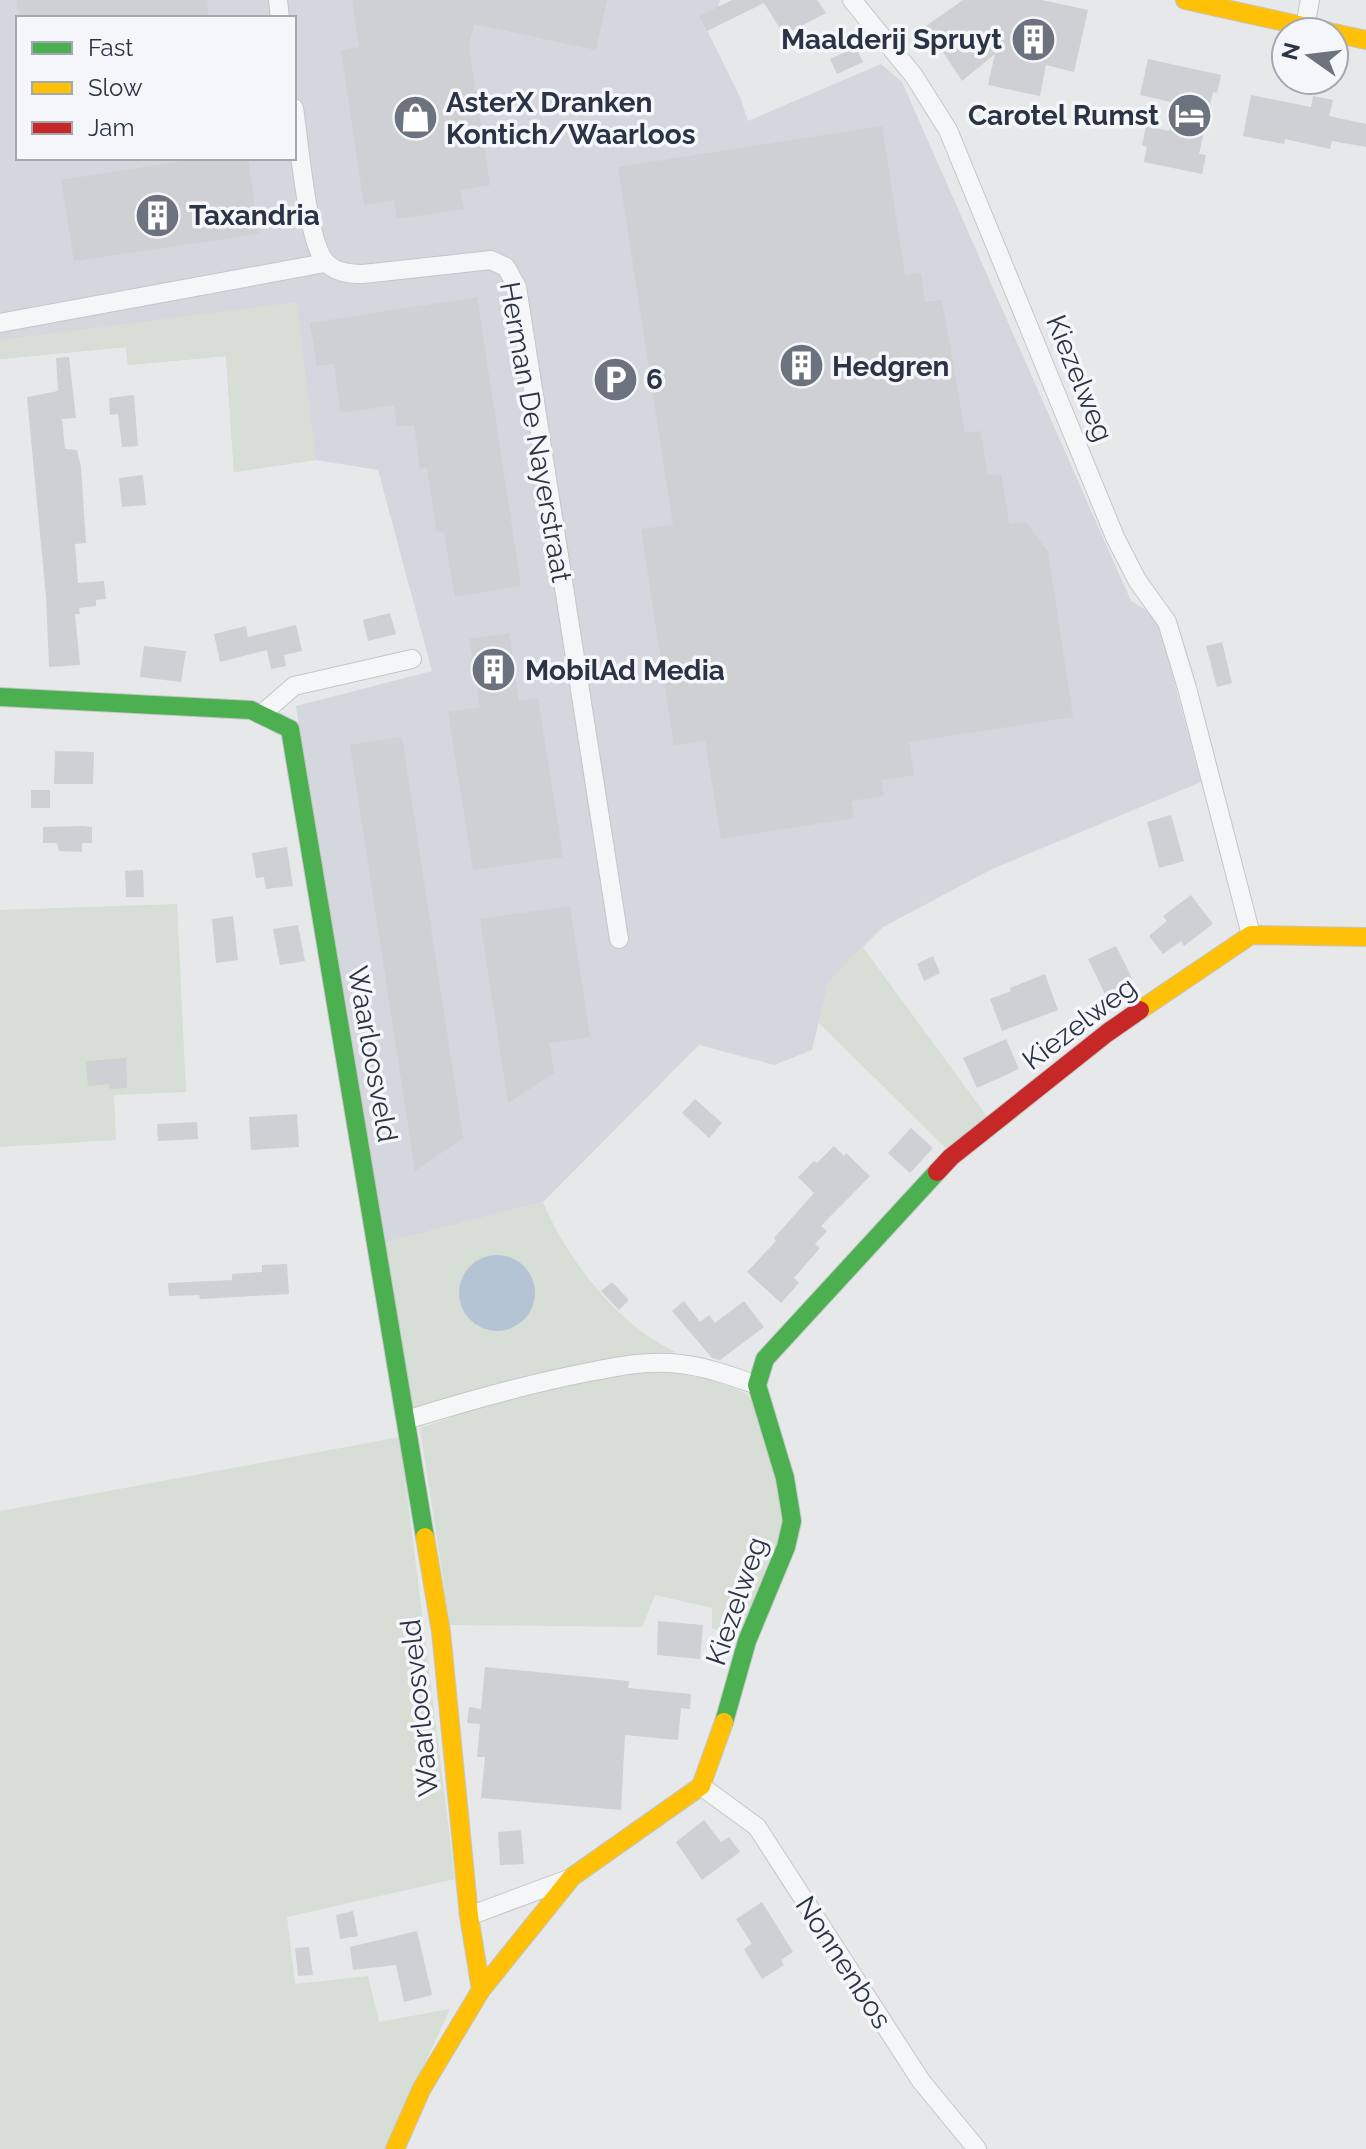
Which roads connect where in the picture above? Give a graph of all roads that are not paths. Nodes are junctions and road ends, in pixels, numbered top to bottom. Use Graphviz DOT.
graph roads {
  1 [pos="852,0"];
  2 [pos="1185,0"];
  3 [pos="1270,18"];
  4 [pos="296,121"];
  5 [pos="325,263"];
  6 [pos="0,323"];
  7 [pos="412,659"];
  8 [pos="0,697"];
  9 [pos="263,713"];
  10 [pos="1251,935"];
  11 [pos="1366,937"];
  12 [pos="619,939"];
  13 [pos="757,1385"];
  14 [pos="406,1420"];
  15 [pos="701,1786"];
  16 [pos="572,1877"];
  17 [pos="469,1916"];
  18 [pos="481,1990"];
  19 [pos="395,2149"];
  20 [pos="977,2149"];
  1 -- 10 [label="street, Kiezelweg"];
  2 -- 3 [label="street"];
  4 -- 5 [label="street"];
  5 -- 6 [label="street"];
  5 -- 12 [label="street, Herman De Nayerstraat"];
  7 -- 9 [label="street"];
  8 -- 9 [label="street"];
  9 -- 14 [label="street, Waarloosveld"];
  10 -- 11 [label="street"];
  10 -- 13 [label="street, Kiezelweg"];
  13 -- 14 [label="street"];
  13 -- 15 [label="street, Kiezelweg"];
  14 -- 17 [label="street, Waarloosveld"];
  15 -- 16 [label="street"];
  15 -- 20 [label="street, Nonnenbos"];
  16 -- 17 [label="street"];
  16 -- 18 [label="street"];
  17 -- 18 [label="street, Waarloosveld"];
  18 -- 19 [label="street"];
}
